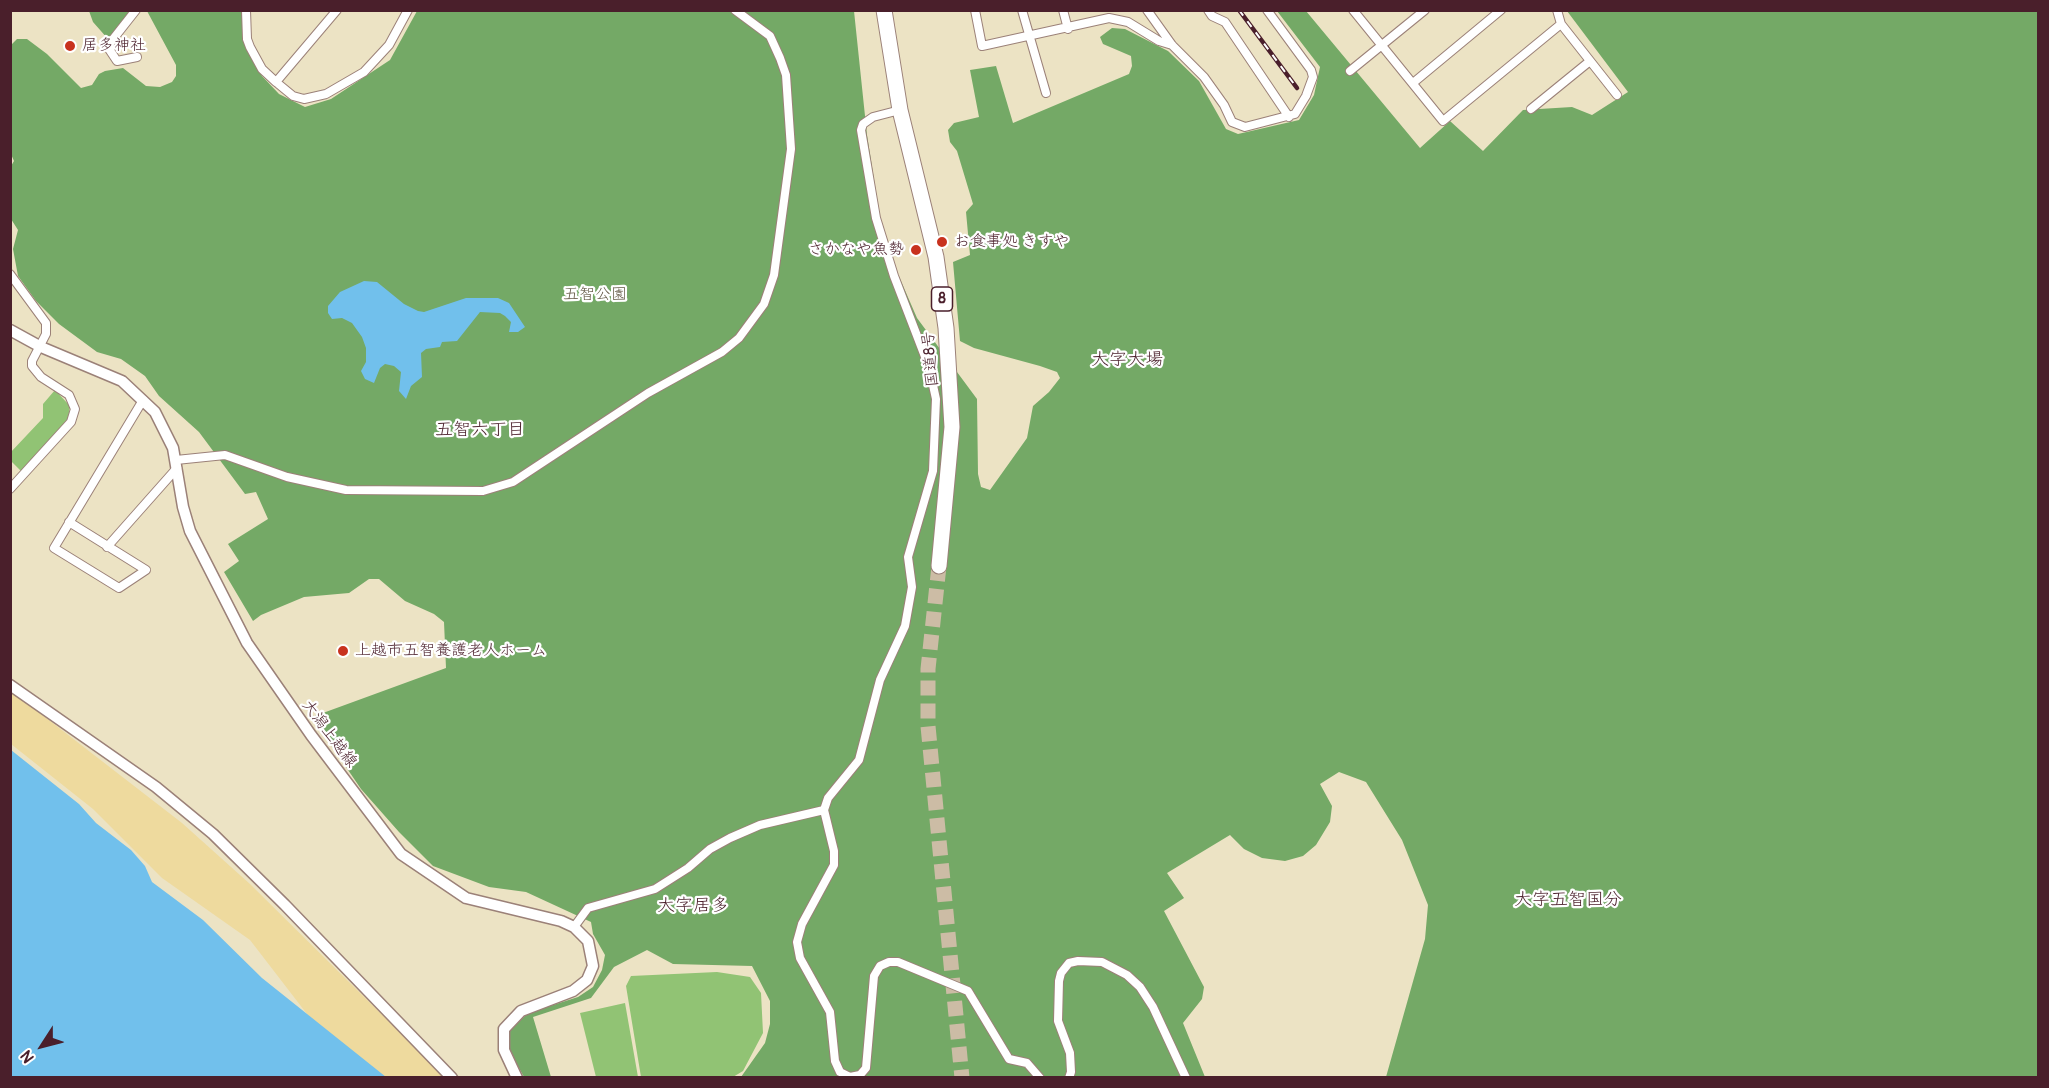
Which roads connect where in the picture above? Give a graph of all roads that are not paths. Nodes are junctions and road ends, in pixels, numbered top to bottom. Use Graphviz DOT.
graph roads {
  1 [pos="136,10"];
  2 [pos="246,10"];
  3 [pos="337,10"];
  4 [pos="408,10"];
  5 [pos="735,10"];
  6 [pos="884,10"];
  7 [pos="975,10"];
  8 [pos="1022,10"];
  9 [pos="1063,10"];
  10 [pos="1147,10"];
  11 [pos="1208,10"];
  12 [pos="1267,10"];
  13 [pos="1425,10"];
  14 [pos="1501,10"];
  15 [pos="1557,10"];
  16 [pos="1353,11"];
  17 [pos="1109,14"];
  18 [pos="1561,24"];
  19 [pos="1068,29"];
  20 [pos="1029,38"];
  21 [pos="1173,45"];
  22 [pos="1382,46"];
  23 [pos="137,57"];
  24 [pos="1590,61"];
  25 [pos="1350,71"];
  26 [pos="276,82"];
  27 [pos="1413,83"];
  28 [pos="1046,93"];
  29 [pos="1617,95"];
  30 [pos="1531,109"];
  31 [pos="900,110"];
  32 [pos="1289,117"];
  33 [pos="10,274"];
  34 [pos="10,330"];
  35 [pos="41,347"];
  36 [pos="143,400"];
  37 [pos="176,464"];
  38 [pos="10,489"];
  39 [pos="69,522"];
  40 [pos="107,547"];
  41 [pos="939,566"];
  42 [pos="10,685"];
  43 [pos="824,810"];
  44 [pos="574,927"];
  45 [pos="452,1077"];
  46 [pos="517,1077"];
  47 [pos="1040,1077"];
  48 [pos="1069,1077"];
  49 [pos="1186,1077"];
  1 -- 23 [label="street"];
  2 -- 26 [label="street"];
  3 -- 26 [label="street"];
  4 -- 26 [label="street"];
  5 -- 37 [label="street"];
  6 -- 31 [label="highway, 国道8号 / 8"];
  7 -- 20 [label="street"];
  8 -- 20 [label="street"];
  9 -- 19 [label="street"];
  10 -- 21 [label="street"];
  11 -- 32 [label="street"];
  12 -- 32 [label="street"];
  13 -- 22 [label="street"];
  14 -- 27 [label="street"];
  15 -- 18 [label="street"];
  16 -- 22 [label="street"];
  17 -- 19 [label="street"];
  17 -- 21 [label="street"];
  18 -- 24 [label="street"];
  18 -- 27 [label="street"];
  19 -- 20 [label="street"];
  20 -- 28 [label="street"];
  21 -- 32 [label="street"];
  22 -- 25 [label="street"];
  22 -- 27 [label="street"];
  24 -- 29 [label="street"];
  24 -- 30 [label="street"];
  31 -- 41 [label="highway, 国道8号 / 8"];
  31 -- 43 [label="street"];
  33 -- 35 [label="street"];
  34 -- 35 [label="main road, 大潟上越線"];
  35 -- 36 [label="main road, 大潟上越線"];
  35 -- 38 [label="street"];
  36 -- 37 [label="main road, 大潟上越線"];
  36 -- 39 [label="street"];
  37 -- 40 [label="street"];
  37 -- 44 [label="main road, 大潟上越線"];
  39 -- 40 [label="street"];
  39 -- 40 [label="street"];
  42 -- 45 [label="main road"];
  43 -- 44 [label="street"];
  43 -- 47 [label="street"];
  44 -- 46 [label="main road"];
  48 -- 49 [label="street"];
}
